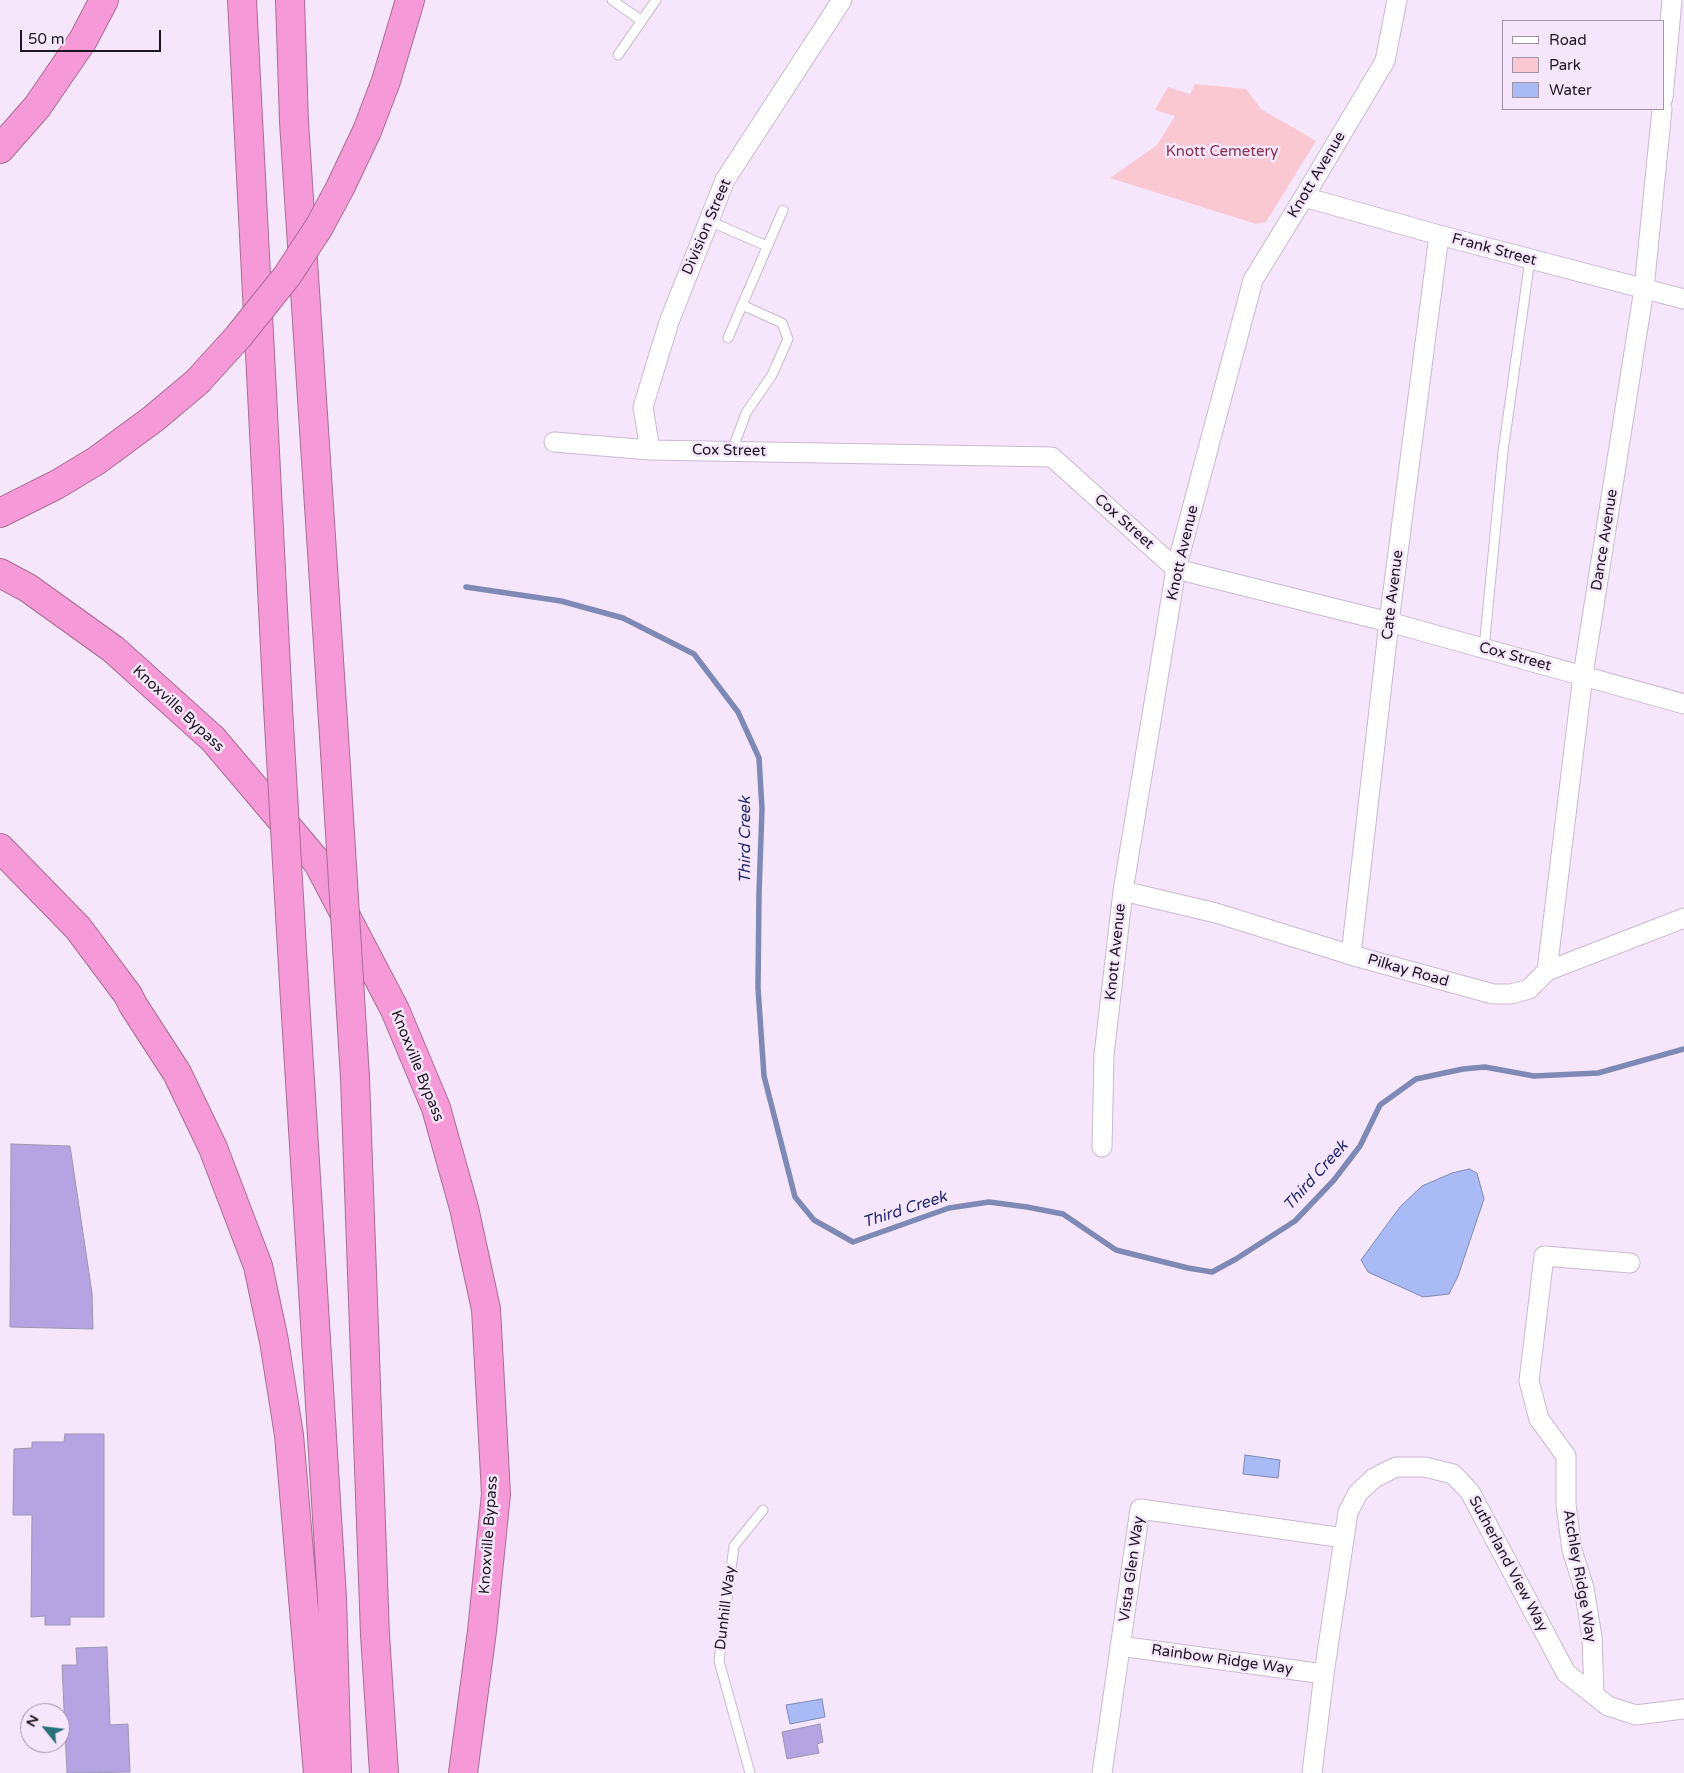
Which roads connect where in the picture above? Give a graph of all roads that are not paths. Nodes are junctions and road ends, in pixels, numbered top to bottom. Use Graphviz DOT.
graph roads {
  1 [pos="104,0"];
  2 [pos="242,0"];
  3 [pos="290,0"];
  4 [pos="410,0"];
  5 [pos="612,0"];
  6 [pos="656,0"];
  7 [pos="842,0"];
  8 [pos="1397,0"];
  9 [pos="1672,0"];
  10 [pos="642,21"];
  11 [pos="618,55"];
  12 [pos="1664,87"];
  13 [pos="1662,110"];
  14 [pos="0,149"];
  15 [pos="1304,197"];
  16 [pos="783,210"];
  17 [pos="709,221"];
  18 [pos="1439,235"];
  19 [pos="767,246"];
  20 [pos="1530,259"];
  21 [pos="1644,289"];
  22 [pos="1684,300"];
  23 [pos="742,306"];
  24 [pos="728,338"];
  25 [pos="554,442"];
  26 [pos="650,450"];
  27 [pos="732,451"];
  28 [pos="0,513"];
  29 [pos="1176,569"];
  30 [pos="0,573"];
  31 [pos="1390,622"];
  32 [pos="1484,648"];
  33 [pos="1583,675"];
  34 [pos="1684,704"];
  35 [pos="0,848"];
  36 [pos="1123,891"];
  37 [pos="1684,918"];
  38 [pos="1351,954"];
  39 [pos="1547,971"];
  40 [pos="1102,1147"];
  41 [pos="1630,1263"];
  42 [pos="763,1510"];
  43 [pos="1344,1538"];
  44 [pos="1120,1646"];
  45 [pos="1324,1674"];
  46 [pos="1594,1694"];
  47 [pos="1684,1709"];
  48 [pos="318,1773"];
  49 [pos="337,1773"];
  50 [pos="384,1773"];
  51 [pos="463,1773"];
  52 [pos="750,1773"];
  53 [pos="1102,1773"];
  54 [pos="1312,1773"];
  1 -- 14 [label="highway"];
  2 -- 49 [label="highway, bridge"];
  3 -- 50 [label="highway, bridge"];
  4 -- 28 [label="highway, bridge"];
  5 -- 10 [label="lane"];
  6 -- 10 [label="lane"];
  7 -- 17 [label="street, Division Street"];
  8 -- 15 [label="street, Knott Avenue"];
  9 -- 12 [label="street"];
  10 -- 11 [label="lane"];
  13 -- 21 [label="street, Dance Avenue"];
  15 -- 18 [label="street, Frank Street"];
  15 -- 29 [label="street, Knott Avenue"];
  16 -- 19 [label="lane"];
  17 -- 19 [label="lane"];
  17 -- 26 [label="street, Division Street"];
  18 -- 20 [label="street, Frank Street"];
  18 -- 31 [label="street, Cate Avenue"];
  19 -- 23 [label="lane"];
  20 -- 21 [label="street, Frank Street"];
  20 -- 32 [label="lane"];
  21 -- 22 [label="street, Frank Street"];
  21 -- 33 [label="street, Dance Avenue"];
  23 -- 24 [label="lane"];
  23 -- 27 [label="lane"];
  25 -- 26 [label="street, Cox Street"];
  26 -- 27 [label="street, Cox Street"];
  27 -- 29 [label="street, Cox Street"];
  29 -- 31 [label="street, Cox Street"];
  29 -- 36 [label="street, Knott Avenue"];
  30 -- 51 [label="highway, Knoxville Bypass"];
  31 -- 32 [label="street, Cox Street"];
  31 -- 38 [label="street, Cate Avenue"];
  32 -- 33 [label="street, Cox Street"];
  33 -- 34 [label="street, Cox Street"];
  33 -- 39 [label="street, Dance Avenue"];
  35 -- 48 [label="highway"];
  36 -- 38 [label="street, Pilkay Road"];
  36 -- 40 [label="street, Knott Avenue"];
  37 -- 39 [label="street, Pilkay Road"];
  38 -- 39 [label="street, Pilkay Road"];
  41 -- 46 [label="street, Atchley Ridge Way"];
  42 -- 52 [label="lane, Dunhill Way"];
  43 -- 44 [label="street, Vista Glen Way"];
  43 -- 45 [label="street, Sutherland View Way"];
  43 -- 46 [label="street, Sutherland View Way"];
  44 -- 45 [label="street, Rainbow Ridge Way"];
  44 -- 53 [label="street, Vista Glen Way"];
  45 -- 54 [label="street, Sutherland View Way"];
  46 -- 47 [label="street, Sutherland View Way"];
}
